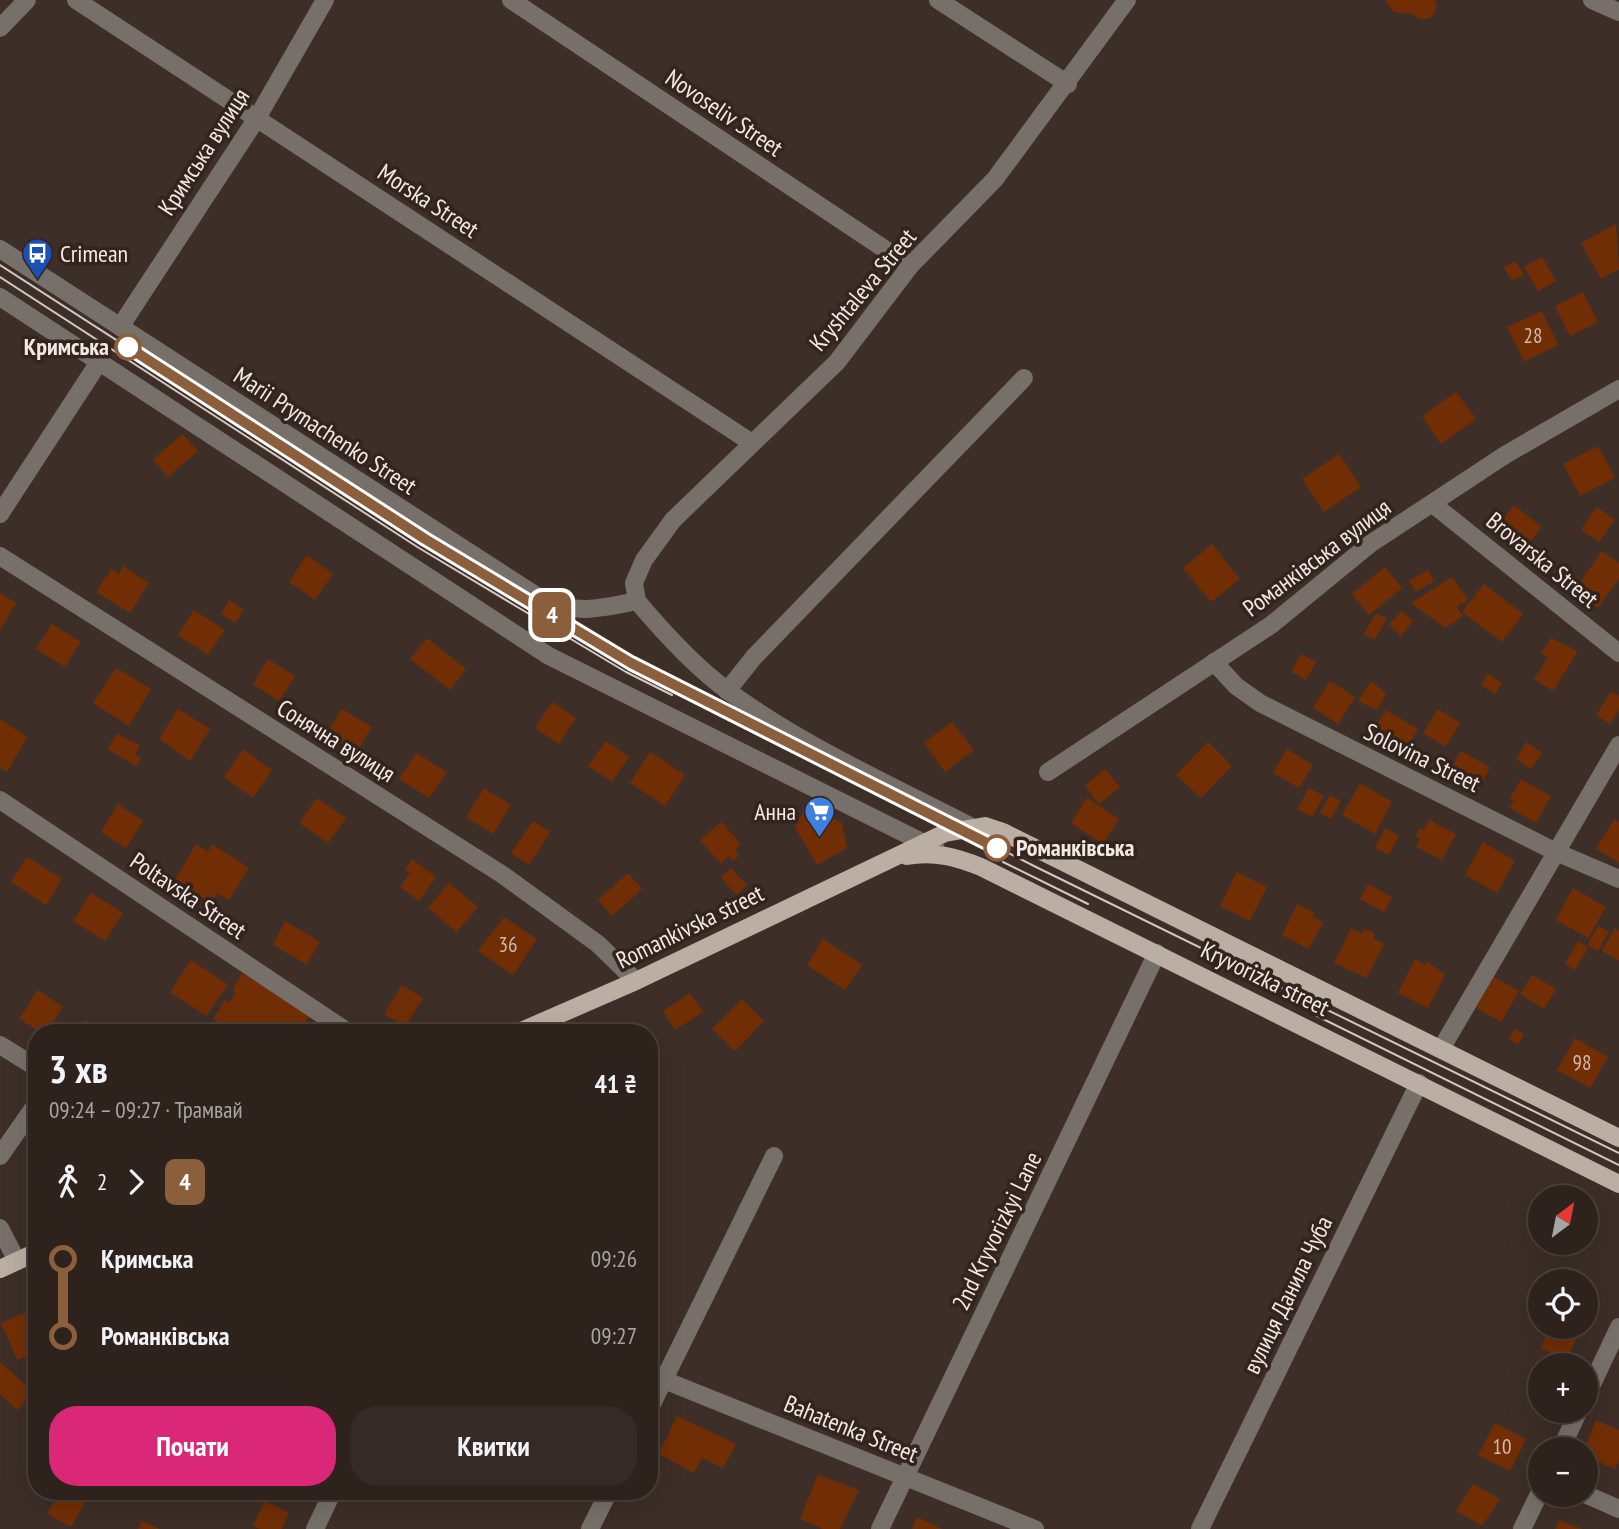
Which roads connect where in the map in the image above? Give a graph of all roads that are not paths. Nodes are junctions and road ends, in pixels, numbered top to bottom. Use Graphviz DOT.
graph roads {
  1 [pos="27,0"];
  2 [pos="76,0"];
  3 [pos="325,0"];
  4 [pos="511,0"];
  5 [pos="938,0"];
  6 [pos="1127,0"];
  7 [pos="1592,0"];
  8 [pos="1619,12"];
  9 [pos="0,28"];
  10 [pos="1068,84"];
  11 [pos="257,118"];
  12 [pos="0,249"];
  13 [pos="911,266"];
  14 [pos="0,297"];
  15 [pos="120,327"];
  16 [pos="99,362"];
  17 [pos="1024,378"];
  18 [pos="1619,388"];
  19 [pos="752,443"];
  20 [pos="1434,505"];
  21 [pos="0,514"];
  22 [pos="0,556"];
  23 [pos="638,601"];
  24 [pos="1619,653"];
  25 [pos="1214,662"];
  26 [pos="727,691"];
  27 [pos="1619,746"];
  28 [pos="1048,772"];
  29 [pos="0,800"];
  30 [pos="970,826"];
  31 [pos="923,843"];
  32 [pos="1556,852"];
  33 [pos="952,856"];
  34 [pos="879,862"];
  35 [pos="1619,879"];
  36 [pos="1157,953"];
  37 [pos="636,981"];
  38 [pos="336,1024"];
  39 [pos="537,1024"];
  40 [pos="0,1045"];
  41 [pos="1441,1049"];
  42 [pos="28,1062"];
  43 [pos="1419,1083"];
  44 [pos="28,1116"];
  45 [pos="1619,1138"];
  46 [pos="0,1156"];
  47 [pos="774,1156"];
  48 [pos="1619,1184"];
  49 [pos="0,1228"];
  50 [pos="28,1256"];
  51 [pos="17,1261"];
  52 [pos="0,1269"];
  53 [pos="1619,1327"];
  54 [pos="1598,1372"];
  55 [pos="658,1375"];
  56 [pos="658,1377"];
  57 [pos="905,1477"];
  58 [pos="1598,1499"];
  59 [pos="328,1500"];
  60 [pos="604,1500"];
  61 [pos="1533,1507"];
  62 [pos="1619,1508"];
  63 [pos="314,1529"];
  64 [pos="590,1529"];
  65 [pos="880,1529"];
  66 [pos="1035,1529"];
  67 [pos="1200,1529"];
  68 [pos="1522,1529"];
  1 -- 9 [label="street"];
  2 -- 11 [label="street, Morska Street"];
  3 -- 11 [label="street, Кримська вулиця"];
  4 -- 13 [label="street, Novoseliv Street"];
  5 -- 10 [label="street"];
  6 -- 10 [label="street, Kryshtaleva Street"];
  7 -- 8 [label="street"];
  10 -- 13 [label="street, Kryshtaleva Street"];
  11 -- 15 [label="street, Кримська вулиця"];
  11 -- 19 [label="street, Morska Street"];
  12 -- 15 [label="street, Marii Prymachenko Street"];
  13 -- 19 [label="street, Kryshtaleva Street"];
  14 -- 16 [label="street"];
  15 -- 23 [label="street, Marii Prymachenko Street"];
  16 -- 21 [label="street"];
  16 -- 31 [label="street"];
  17 -- 26 [label="street"];
  18 -- 20 [label="street, Романківська вулиця"];
  19 -- 23 [label="street, Kryshtaleva Street"];
  20 -- 24 [label="street, Brovarska Street"];
  20 -- 25 [label="street, Романківська вулиця"];
  22 -- 37 [label="street, Сонячна вулиця"];
  23 -- 26 [label="street"];
  25 -- 28 [label="street, Романківська вулиця"];
  25 -- 32 [label="street, Solovina Street"];
  26 -- 30 [label="street"];
  27 -- 32 [label="street"];
  29 -- 38 [label="street, Poltavska Street"];
  30 -- 31 [label="main road"];
  30 -- 41 [label="main road, Kryvorizka street"];
  31 -- 33 [label="street"];
  31 -- 34 [label="main road"];
  32 -- 35 [label="street, Solovina Street"];
  32 -- 41 [label="street"];
  33 -- 34 [label="main road, Kryvorizka street"];
  33 -- 36 [label="main road, Kryvorizka street"];
  34 -- 37 [label="main road, Romankivska street"];
  36 -- 43 [label="main road, Kryvorizka street"];
  36 -- 57 [label="street, 2nd Kryvorizkyi Lane"];
  37 -- 39 [label="main road, Romankivska street"];
  40 -- 42 [label="street"];
  41 -- 45 [label="main road, Kryvorizka street"];
  43 -- 48 [label="main road, Kryvorizka street"];
  43 -- 67 [label="street, вулиця Данила Чуба"];
  44 -- 46 [label="street"];
  47 -- 55 [label="street"];
  49 -- 51 [label="street"];
  50 -- 51 [label="main road"];
  51 -- 52 [label="main road"];
  53 -- 54 [label="street"];
  56 -- 57 [label="street, Bahatenka Street"];
  57 -- 65 [label="street, 2nd Kryvorizkyi Lane"];
  57 -- 66 [label="street, Bahatenka Street"];
  58 -- 62 [label="street"];
  59 -- 63 [label="street"];
  60 -- 64 [label="street"];
  61 -- 68 [label="street"];
}
